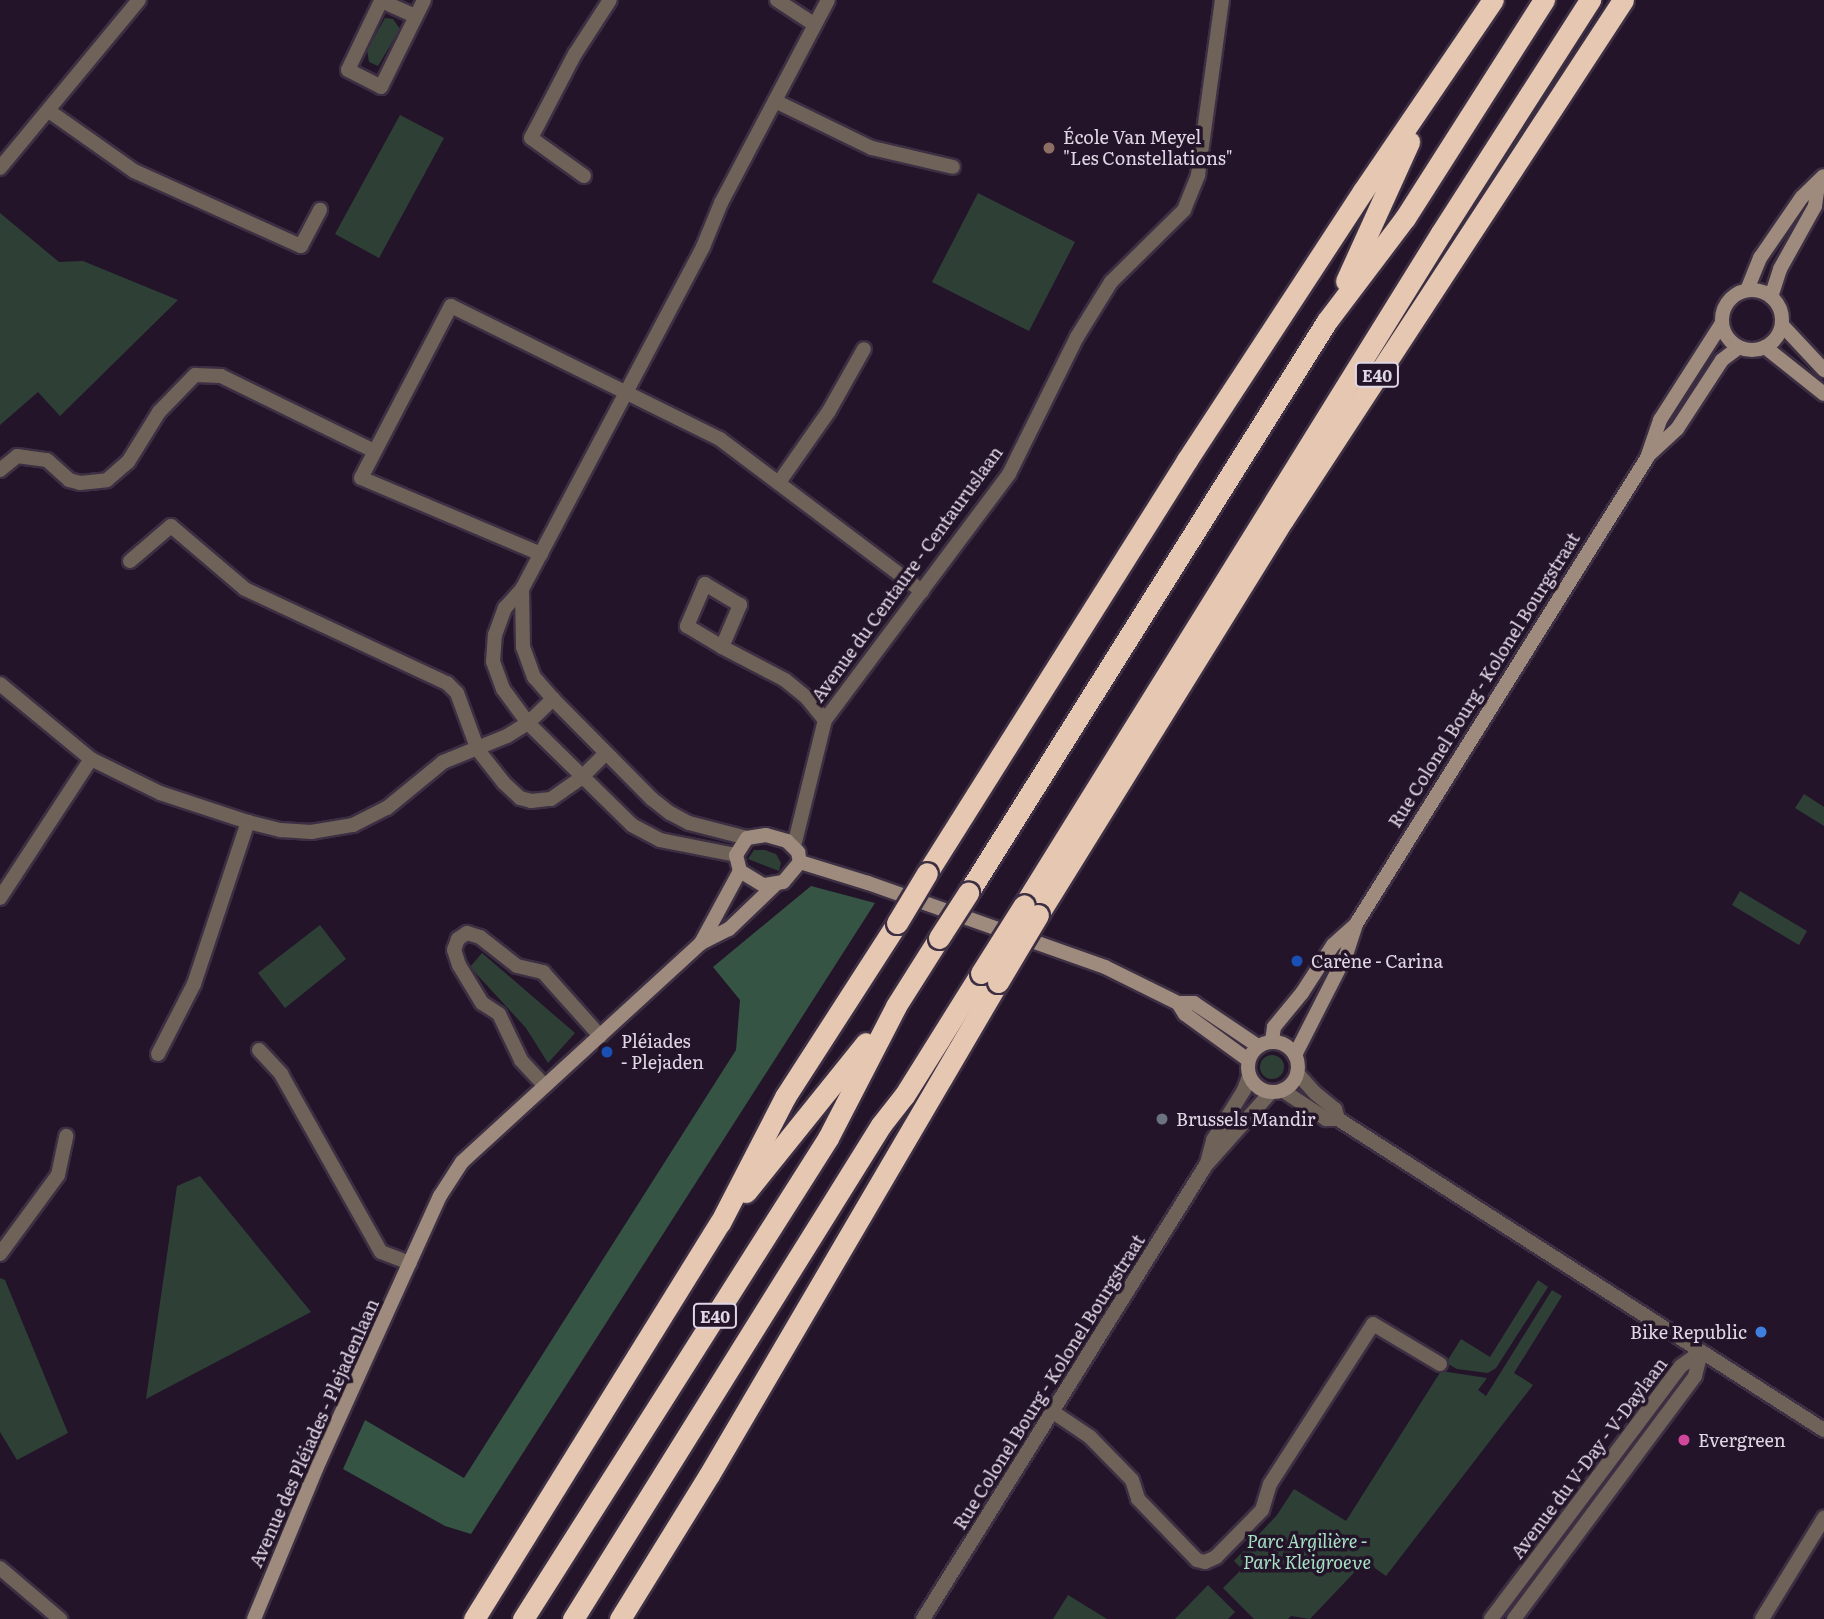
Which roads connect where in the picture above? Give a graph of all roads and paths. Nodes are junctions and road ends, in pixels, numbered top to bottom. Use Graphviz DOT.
graph roads {
  1 [pos="139,0"];
  2 [pos="424,0"];
  3 [pos="610,0"];
  4 [pos="778,0"];
  5 [pos="828,0"];
  6 [pos="1222,0"];
  7 [pos="1493,0"];
  8 [pos="1544,0"];
  9 [pos="1590,0"];
  10 [pos="1623,0"];
  11 [pos="415,16"];
  12 [pos="815,25"];
  13 [pos="1431,96"];
  14 [pos="775,101"];
  15 [pos="49,111"];
  16 [pos="953,167"];
  17 [pos="0,168"];
  18 [pos="584,176"];
  19 [pos="1821,181"];
  20 [pos="320,210"];
  21 [pos="1747,290"];
  22 [pos="1771,297"];
  23 [pos="1327,321"];
  24 [pos="1722,323"];
  25 [pos="1782,325"];
  26 [pos="1739,346"];
  27 [pos="1765,346"];
  28 [pos="864,349"];
  29 [pos="1824,370"];
  30 [pos="627,391"];
  31 [pos="1824,394"];
  32 [pos="374,451"];
  33 [pos="1647,458"];
  34 [pos="0,470"];
  35 [pos="780,481"];
  36 [pos="541,554"];
  37 [pos="130,561"];
  38 [pos="1235,566"];
  39 [pos="522,589"];
  40 [pos="922,591"];
  41 [pos="722,647"];
  42 [pos="1191,666"];
  43 [pos="0,684"];
  44 [pos="553,699"];
  45 [pos="825,720"];
  46 [pos="528,723"];
  47 [pos="478,750"];
  48 [pos="606,752"];
  49 [pos="91,759"];
  50 [pos="582,777"];
  51 [pos="248,822"];
  52 [pos="747,838"];
  53 [pos="794,846"];
  54 [pos="736,855"];
  55 [pos="800,862"];
  56 [pos="740,871"];
  57 [pos="776,884"];
  58 [pos="0,898"];
  59 [pos="1031,910"];
  60 [pos="1356,924"];
  61 [pos="701,943"];
  62 [pos="990,978"];
  63 [pos="1178,1003"];
  64 [pos="895,1006"];
  65 [pos="600,1036"];
  66 [pos="1265,1044"];
  67 [pos="259,1050"];
  68 [pos="158,1054"];
  69 [pos="1295,1055"];
  70 [pos="1248,1060"];
  71 [pos="1297,1073"];
  72 [pos="1249,1076"];
  73 [pos="545,1086"];
  74 [pos="1277,1091"];
  75 [pos="1338,1119"];
  76 [pos="66,1136"];
  77 [pos="1206,1165"];
  78 [pos="720,1223"];
  79 [pos="0,1254"];
  80 [pos="410,1263"];
  81 [pos="1701,1352"];
  82 [pos="1440,1364"];
  83 [pos="1052,1412"];
  84 [pos="1824,1430"];
  85 [pos="1824,1518"];
  86 [pos="0,1568"];
  87 [pos="60,1619"];
  88 [pos="254,1619"];
  89 [pos="474,1619"];
  90 [pos="523,1619"];
  91 [pos="573,1619"];
  92 [pos="620,1619"];
  93 [pos="923,1619"];
  94 [pos="1491,1619"];
  95 [pos="1514,1619"];
  96 [pos="1762,1619"];
  1 -- 15 [label="street"];
  2 -- 11 [label="street"];
  3 -- 18 [label="street"];
  4 -- 12 [label="street"];
  5 -- 12 [label="street"];
  6 -- 40 [label="street, Avenue du Centaure - Centauruslaan"];
  7 -- 13 [label="highway, E40"];
  8 -- 23 [label="highway, E40"];
  9 -- 38 [label="highway, E40"];
  10 -- 42 [label="highway, E40"];
  11 -- 11 [label="street"];
  12 -- 14 [label="street"];
  13 -- 23 [label="highway, E40"];
  13 -- 78 [label="highway, E40, bridge"];
  14 -- 16 [label="street"];
  14 -- 30 [label="street"];
  15 -- 17 [label="street"];
  15 -- 20 [label="street"];
  19 -- 21 [label="street, Rue Colonel Bourg - Kolonel Bourgstraat"];
  19 -- 22 [label="street, Rue Colonel Bourg - Kolonel Bourgstraat"];
  21 -- 22 [label="street"];
  21 -- 24 [label="street, Rue Colonel Bourg - Kolonel Bourgstraat"];
  22 -- 25 [label="street"];
  23 -- 64 [label="highway, E40, bridge"];
  24 -- 26 [label="street"];
  24 -- 33 [label="street, Rue Colonel Bourg - Kolonel Bourgstraat"];
  25 -- 27 [label="street"];
  25 -- 29 [label="street"];
  26 -- 27 [label="street"];
  26 -- 33 [label="street, Rue Colonel Bourg - Kolonel Bourgstraat"];
  27 -- 31 [label="street"];
  28 -- 35 [label="street"];
  30 -- 32 [label="street"];
  30 -- 35 [label="street"];
  30 -- 36 [label="street"];
  32 -- 34 [label="street"];
  32 -- 36 [label="street"];
  33 -- 60 [label="street, Rue Colonel Bourg - Kolonel Bourgstraat"];
  35 -- 40 [label="street"];
  36 -- 39 [label="street"];
  37 -- 47 [label="street"];
  38 -- 42 [label="highway, E40"];
  38 -- 59 [label="highway, E40"];
  39 -- 44 [label="street"];
  39 -- 46 [label="street"];
  40 -- 45 [label="street, Avenue du Centaure - Centauruslaan"];
  41 -- 45 [label="street"];
  42 -- 59 [label="highway, E40"];
  43 -- 49 [label="street"];
  44 -- 46 [label="street"];
  44 -- 48 [label="street"];
  45 -- 53 [label="street, Avenue du Centaure - Centauruslaan"];
  46 -- 47 [label="street"];
  46 -- 50 [label="street"];
  47 -- 50 [label="street"];
  47 -- 51 [label="street"];
  48 -- 50 [label="street"];
  48 -- 52 [label="street"];
  49 -- 51 [label="street"];
  49 -- 58 [label="street"];
  50 -- 54 [label="street"];
  51 -- 68 [label="street"];
  52 -- 53 [label="street"];
  52 -- 54 [label="street"];
  53 -- 55 [label="street"];
  54 -- 56 [label="street"];
  55 -- 57 [label="street"];
  55 -- 63 [label="street"];
  56 -- 57 [label="street"];
  56 -- 61 [label="street, Avenue des Pléiades - Plejadenlaan"];
  57 -- 61 [label="street, Avenue des Pléiades - Plejadenlaan"];
  59 -- 62 [label="highway, E40, bridge"];
  60 -- 66 [label="street, Rue Colonel Bourg - Kolonel Bourgstraat"];
  60 -- 69 [label="street, Rue Colonel Bourg - Kolonel Bourgstraat"];
  61 -- 65 [label="street, Avenue des Pléiades - Plejadenlaan"];
  62 -- 91 [label="highway, E40"];
  62 -- 92 [label="highway, E40"];
  63 -- 66 [label="street"];
  63 -- 70 [label="street"];
  64 -- 78 [label="highway, E40"];
  64 -- 90 [label="highway, E40"];
  65 -- 73 [label="street, Avenue des Pléiades - Plejadenlaan"];
  65 -- 73 [label="street"];
  66 -- 69 [label="street"];
  66 -- 70 [label="street, Rue Colonel Bourg - Kolonel Bourgstraat"];
  67 -- 80 [label="street"];
  69 -- 71 [label="street"];
  70 -- 72 [label="street"];
  71 -- 74 [label="street, Rue Colonel Bourg - Kolonel Bourgstraat"];
  71 -- 75 [label="street"];
  72 -- 74 [label="street"];
  72 -- 77 [label="street, Rue Colonel Bourg - Kolonel Bourgstraat"];
  73 -- 80 [label="street, Avenue des Pléiades - Plejadenlaan"];
  74 -- 75 [label="street"];
  74 -- 77 [label="street, Rue Colonel Bourg - Kolonel Bourgstraat"];
  75 -- 81 [label="street"];
  76 -- 79 [label="street"];
  77 -- 83 [label="street, Rue Colonel Bourg - Kolonel Bourgstraat"];
  78 -- 89 [label="highway, E40"];
  80 -- 88 [label="street, Avenue des Pléiades - Plejadenlaan"];
  81 -- 84 [label="street"];
  81 -- 94 [label="street, Avenue du V-Day - V-Daylaan"];
  81 -- 95 [label="street, Avenue du V-Day - V-Daylaan"];
  82 -- 83 [label="street"];
  83 -- 93 [label="street, Rue Colonel Bourg - Kolonel Bourgstraat"];
  85 -- 96 [label="street"];
  86 -- 87 [label="street"];
}
